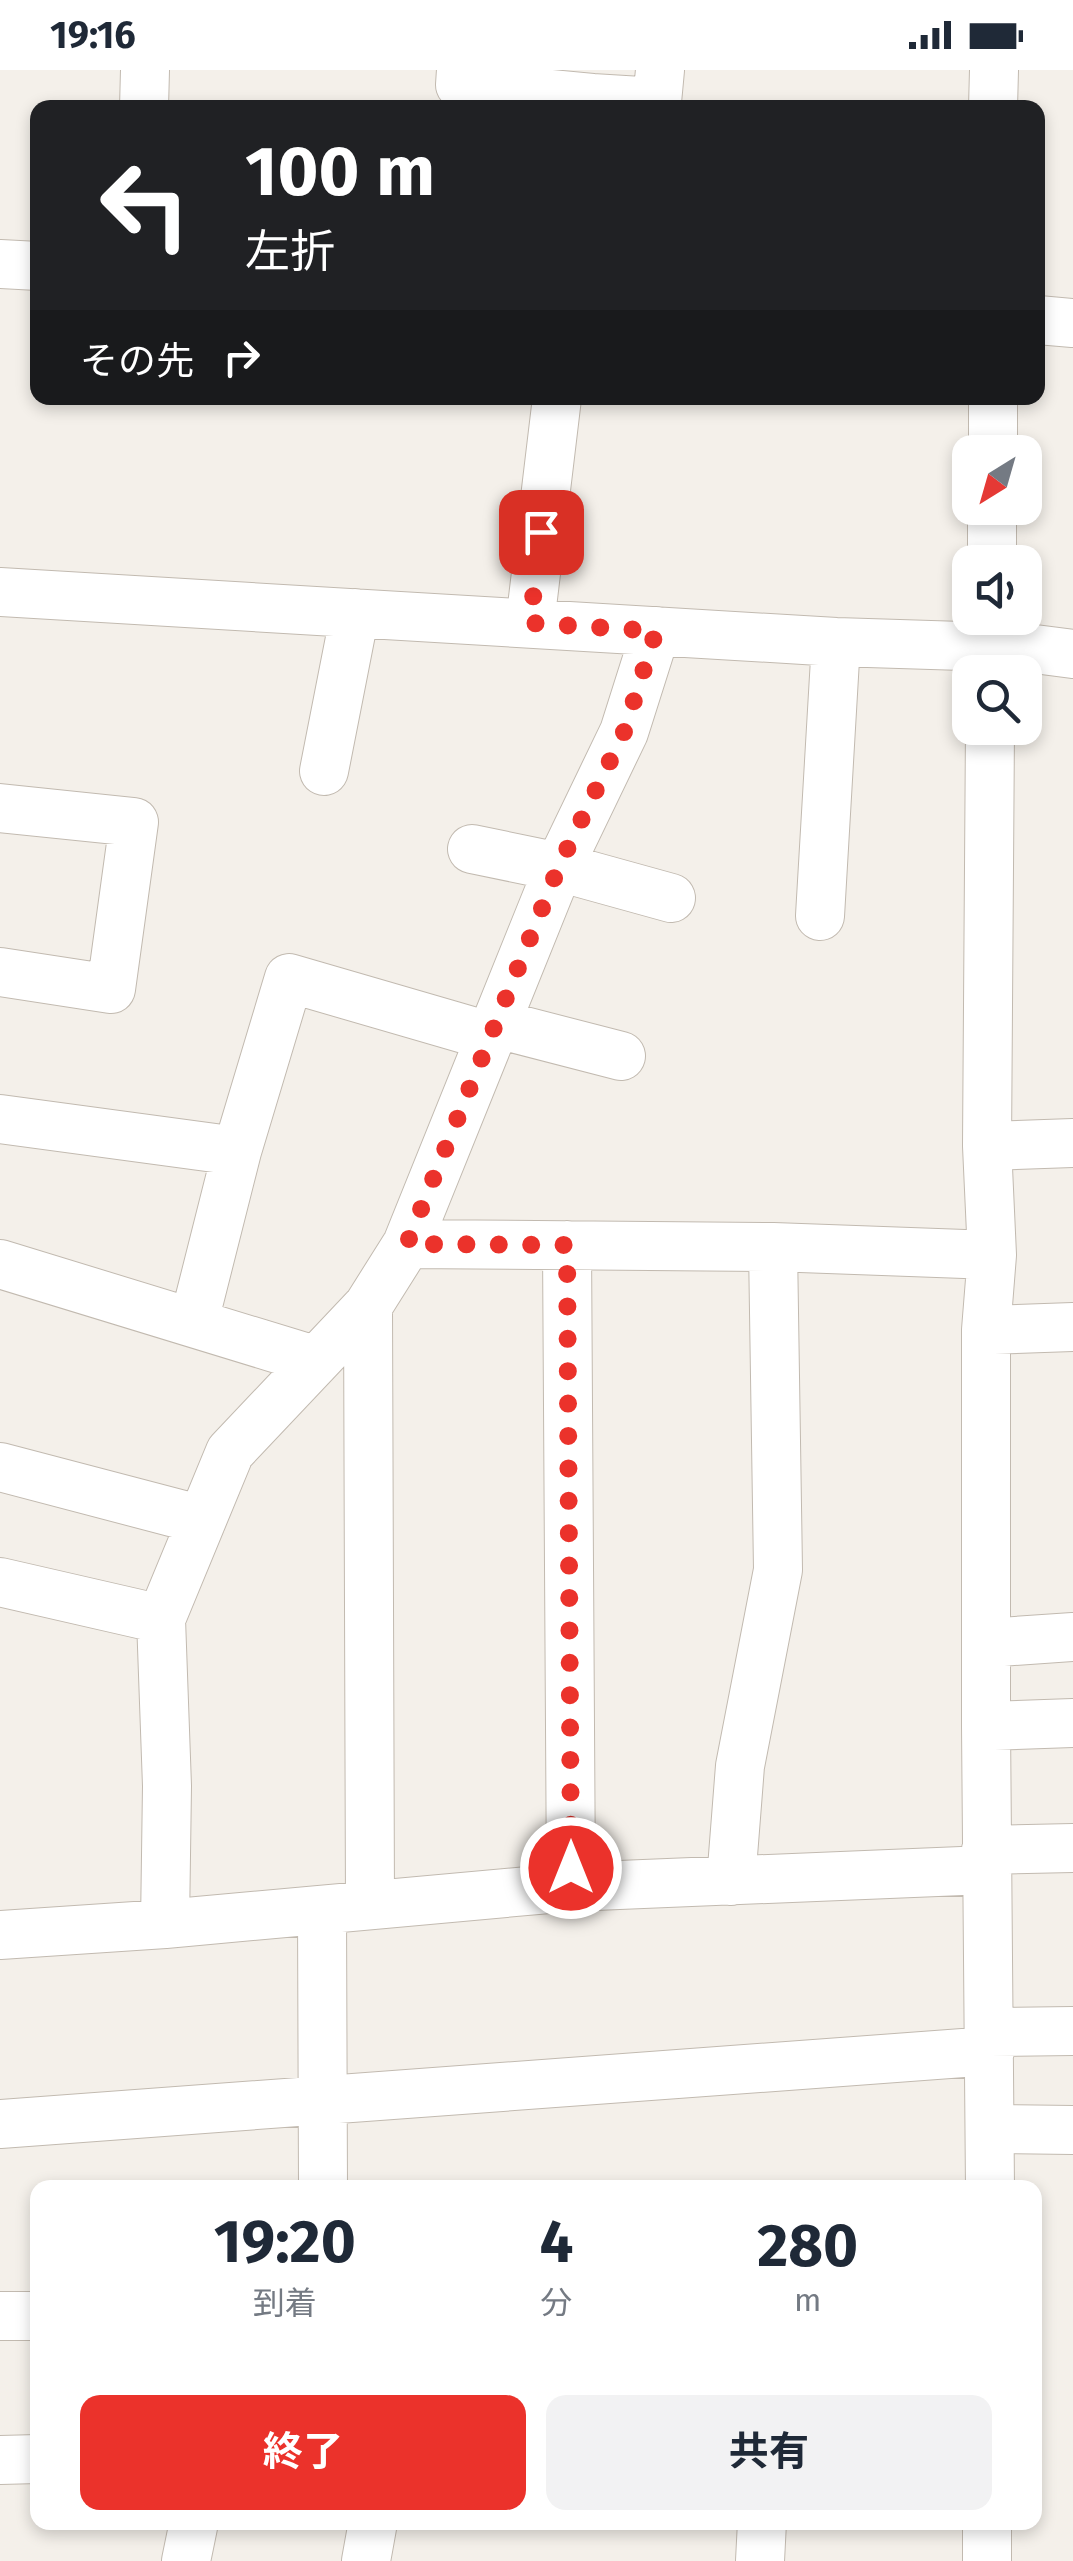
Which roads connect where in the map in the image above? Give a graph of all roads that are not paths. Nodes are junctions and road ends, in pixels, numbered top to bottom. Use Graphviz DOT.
graph roads {
  1 [pos="144,70"];
  2 [pos="460,70"];
  3 [pos="660,70"];
  4 [pos="994,70"];
  5 [pos="144,100"];
  6 [pos="569,100"];
  7 [pos="657,100"];
  8 [pos="994,100"];
  9 [pos="0,264"];
  10 [pos="30,266"];
  11 [pos="1045,321"];
  12 [pos="1073,323"];
  13 [pos="556,405"];
  14 [pos="993,405"];
  15 [pos="993,435"];
  16 [pos="0,592"];
  17 [pos="355,614"];
  18 [pos="530,623"];
  19 [pos="656,631"];
  20 [pos="836,642"];
  21 [pos="991,646"];
  22 [pos="1073,654"];
  23 [pos="990,745"];
  24 [pos="324,771"];
  25 [pos="0,808"];
  26 [pos="472,849"];
  27 [pos="559,866"];
  28 [pos="671,898"];
  29 [pos="820,916"];
  30 [pos="0,972"];
  31 [pos="495,1031"];
  32 [pos="621,1056"];
  33 [pos="0,1119"];
  34 [pos="1073,1143"];
  35 [pos="987,1146"];
  36 [pos="237,1151"];
  37 [pos="407,1244"];
  38 [pos="567,1245"];
  39 [pos="773,1247"];
  40 [pos="992,1255"];
  41 [pos="0,1264"];
  42 [pos="368,1306"];
  43 [pos="194,1321"];
  44 [pos="1073,1327"];
  45 [pos="986,1330"];
  46 [pos="314,1360"];
  47 [pos="0,1467"];
  48 [pos="202,1520"];
  49 [pos="0,1582"];
  50 [pos="161,1620"];
  51 [pos="1073,1638"];
  52 [pos="986,1643"];
  53 [pos="1073,1724"];
  54 [pos="986,1726"];
  55 [pos="1073,1848"];
  56 [pos="986,1860"];
  57 [pos="731,1881"];
  58 [pos="571,1887"];
  59 [pos="370,1905"];
  60 [pos="322,1910"];
  61 [pos="165,1924"];
  62 [pos="0,1935"];
  63 [pos="1073,2031"];
  64 [pos="990,2041"];
  65 [pos="323,2099"];
  66 [pos="0,2124"];
  67 [pos="990,2129"];
  68 [pos="1073,2130"];
  69 [pos="323,2180"];
  70 [pos="990,2180"];
  71 [pos="0,2316"];
  72 [pos="30,2316"];
  73 [pos="30,2458"];
  74 [pos="0,2460"];
  75 [pos="192,2530"];
  76 [pos="372,2530"];
  77 [pos="762,2530"];
  78 [pos="987,2530"];
  79 [pos="186,2561"];
  80 [pos="366,2561"];
  81 [pos="760,2561"];
  82 [pos="987,2561"];
  1 -- 5 [label="street"];
  2 -- 6 [label="street"];
  3 -- 7 [label="street"];
  4 -- 8 [label="street"];
  9 -- 10 [label="street"];
  11 -- 12 [label="street"];
  13 -- 18 [label="street"];
  14 -- 15 [label="street"];
  16 -- 17 [label="street"];
  17 -- 18 [label="street"];
  17 -- 24 [label="street"];
  18 -- 19 [label="street"];
  19 -- 20 [label="street"];
  19 -- 27 [label="street"];
  20 -- 21 [label="street"];
  20 -- 29 [label="street"];
  21 -- 22 [label="street"];
  23 -- 35 [label="street"];
  25 -- 30 [label="street"];
  26 -- 27 [label="street"];
  27 -- 28 [label="street"];
  27 -- 31 [label="street"];
  31 -- 32 [label="street"];
  31 -- 36 [label="street"];
  31 -- 37 [label="street"];
  33 -- 36 [label="street"];
  34 -- 35 [label="street"];
  35 -- 40 [label="street"];
  36 -- 43 [label="street"];
  37 -- 38 [label="street"];
  37 -- 42 [label="street"];
  38 -- 39 [label="street"];
  38 -- 58 [label="street"];
  39 -- 40 [label="street"];
  39 -- 57 [label="street"];
  40 -- 45 [label="street"];
  41 -- 43 [label="street"];
  42 -- 46 [label="street"];
  42 -- 59 [label="street"];
  43 -- 46 [label="street"];
  44 -- 45 [label="street"];
  45 -- 52 [label="street"];
  46 -- 48 [label="street"];
  47 -- 48 [label="street"];
  48 -- 50 [label="street"];
  49 -- 50 [label="street"];
  50 -- 61 [label="street"];
  51 -- 52 [label="street"];
  52 -- 54 [label="street"];
  53 -- 54 [label="street"];
  54 -- 56 [label="street"];
  55 -- 56 [label="street"];
  56 -- 57 [label="street"];
  56 -- 64 [label="street"];
  57 -- 58 [label="street"];
  58 -- 59 [label="street"];
  59 -- 60 [label="street"];
  60 -- 61 [label="street"];
  60 -- 65 [label="street"];
  61 -- 62 [label="street"];
  63 -- 64 [label="street"];
  64 -- 65 [label="street"];
  64 -- 67 [label="street"];
  65 -- 66 [label="street"];
  65 -- 69 [label="street"];
  67 -- 68 [label="street"];
  67 -- 70 [label="street"];
  71 -- 72 [label="street"];
  73 -- 74 [label="street"];
  75 -- 79 [label="street"];
  76 -- 80 [label="street"];
  77 -- 81 [label="street"];
  78 -- 82 [label="street"];
}
